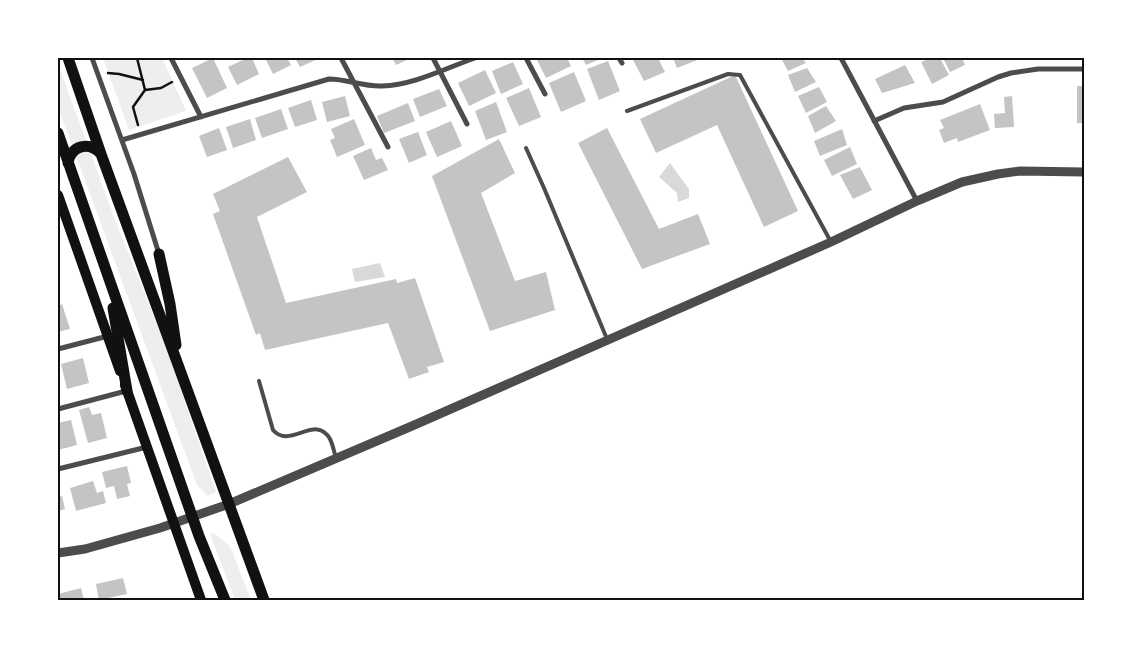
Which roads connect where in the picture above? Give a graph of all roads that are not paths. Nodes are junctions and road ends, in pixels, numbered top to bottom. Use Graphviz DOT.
graph roads {
  1 [pos="68,58"];
  2 [pos="92,58"];
  3 [pos="171,58"];
  4 [pos="341,58"];
  5 [pos="433,58"];
  6 [pos="475,58"];
  7 [pos="526,58"];
  8 [pos="619,58"];
  9 [pos="841,58"];
  10 [pos="622,63"];
  11 [pos="1084,69"];
  12 [pos="440,70"];
  13 [pos="354,82"];
  14 [pos="544,94"];
  15 [pos="627,111"];
  16 [pos="201,117"];
  17 [pos="874,121"];
  18 [pos="467,124"];
  19 [pos="58,133"];
  20 [pos="122,140"];
  21 [pos="388,147"];
  22 [pos="526,148"];
  23 [pos="101,154"];
  24 [pos="68,163"];
  25 [pos="1084,172"];
  26 [pos="58,195"];
  27 [pos="917,201"];
  28 [pos="831,242"];
  29 [pos="159,254"];
  30 [pos="108,277"];
  31 [pos="108,336"];
  32 [pos="607,340"];
  33 [pos="58,349"];
  34 [pos="178,367"];
  35 [pos="258,381"];
  36 [pos="127,391"];
  37 [pos="58,409"];
  38 [pos="147,447"];
  39 [pos="336,458"];
  40 [pos="58,469"];
  41 [pos="229,504"];
  42 [pos="192,517"];
  43 [pos="174,524"];
  44 [pos="58,554"];
  45 [pos="202,600"];
  46 [pos="225,600"];
  47 [pos="264,600"];
  1 -- 23 [label="main road"];
  2 -- 20 [label="street"];
  3 -- 16 [label="street"];
  4 -- 13 [label="street"];
  5 -- 12 [label="street"];
  6 -- 12 [label="street"];
  7 -- 14 [label="street"];
  8 -- 10 [label="street"];
  9 -- 17 [label="street"];
  11 -- 17 [label="street"];
  12 -- 13 [label="street"];
  12 -- 18 [label="street"];
  13 -- 16 [label="street"];
  13 -- 21 [label="street"];
  15 -- 28 [label="lane"];
  16 -- 20 [label="street"];
  17 -- 27 [label="street"];
  19 -- 24 [label="main road"];
  20 -- 29 [label="street"];
  22 -- 32 [label="lane"];
  23 -- 24 [label="main road"];
  23 -- 34 [label="main road"];
  24 -- 30 [label="main road"];
  25 -- 27 [label="street"];
  26 -- 31 [label="main road"];
  27 -- 28 [label="street"];
  28 -- 32 [label="street"];
  29 -- 34 [label="main road"];
  30 -- 36 [label="main road"];
  30 -- 42 [label="main road"];
  31 -- 33 [label="street"];
  31 -- 36 [label="main road"];
  32 -- 39 [label="street"];
  34 -- 41 [label="main road"];
  35 -- 39 [label="lane"];
  36 -- 37 [label="street"];
  36 -- 38 [label="main road"];
  38 -- 40 [label="street"];
  38 -- 43 [label="main road"];
  39 -- 41 [label="street"];
  41 -- 42 [label="street"];
  41 -- 47 [label="main road"];
  42 -- 43 [label="street"];
  42 -- 46 [label="main road"];
  43 -- 44 [label="street"];
  43 -- 45 [label="main road"];
}
